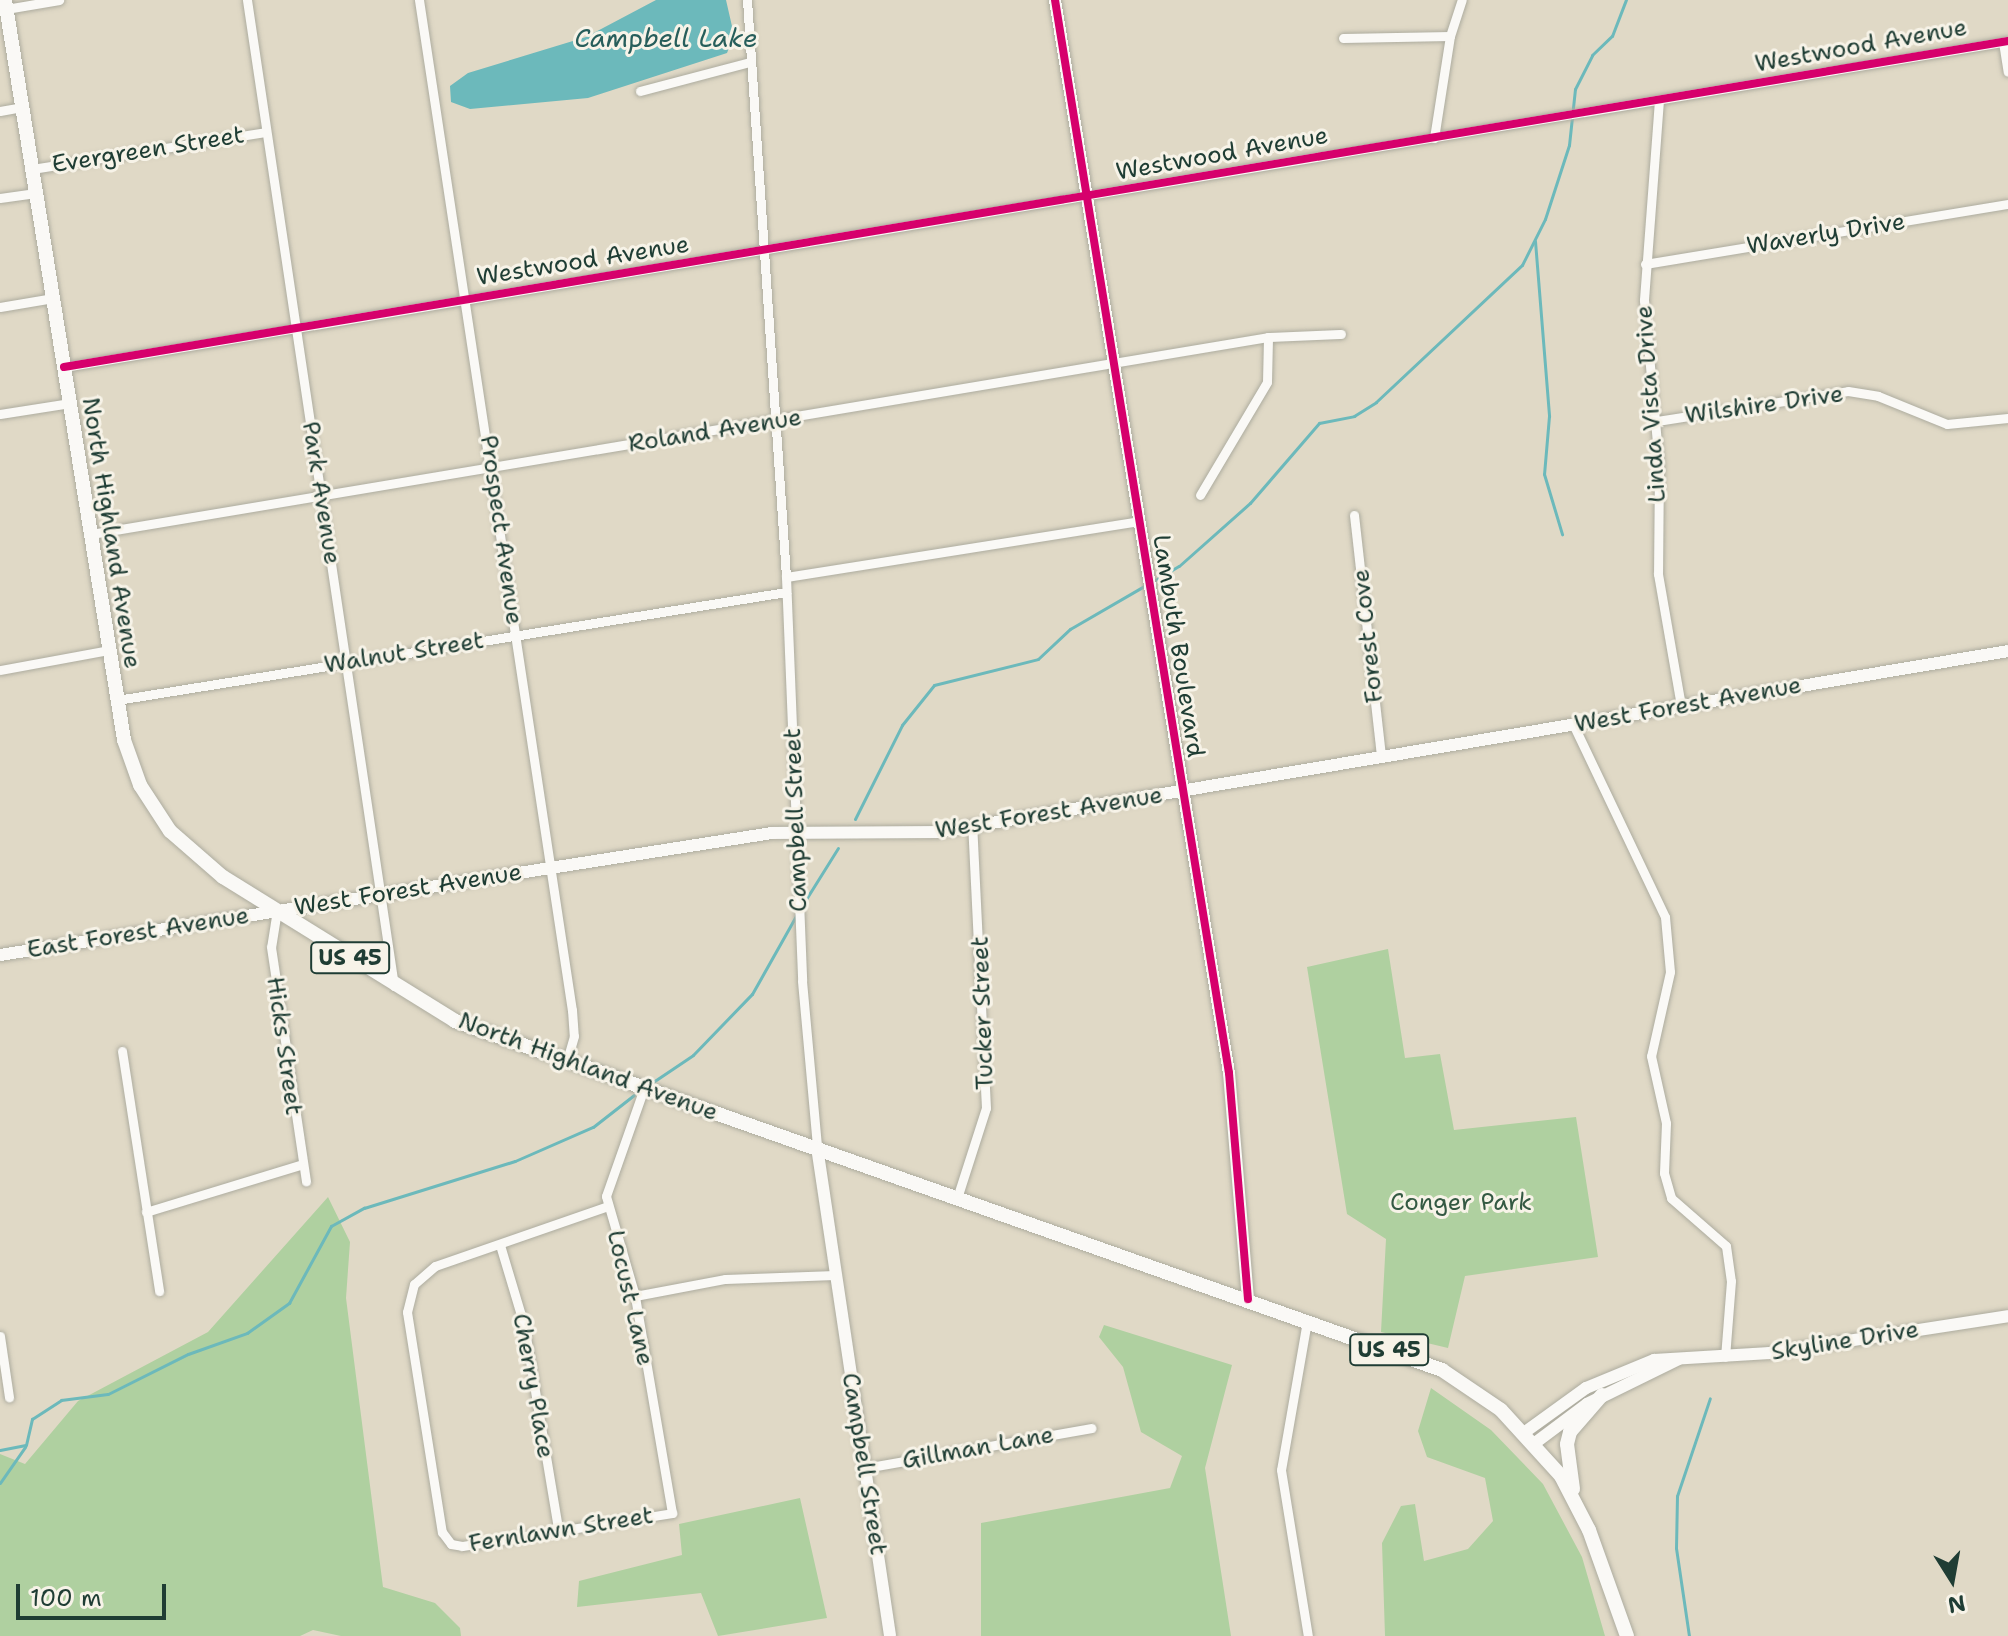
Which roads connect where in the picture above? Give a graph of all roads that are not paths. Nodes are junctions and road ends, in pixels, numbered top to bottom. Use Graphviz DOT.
graph roads {
  1 [pos="59,0"];
  2 [pos="247,0"];
  3 [pos="419,0"];
  4 [pos="747,0"];
  5 [pos="1055,0"];
  6 [pos="1462,0"];
  7 [pos="6,5"];
  8 [pos="1450,36"];
  9 [pos="1343,38"];
  10 [pos="2006,42"];
  11 [pos="750,62"];
  12 [pos="2008,72"];
  13 [pos="640,91"];
  14 [pos="1659,100"];
  15 [pos="22,107"];
  16 [pos="0,111"];
  17 [pos="265,132"];
  18 [pos="1434,138"];
  19 [pos="32,169"];
  20 [pos="36,193"];
  21 [pos="0,198"];
  22 [pos="1088,198"];
  23 [pos="2008,204"];
  24 [pos="766,253"];
  25 [pos="1645,264"];
  26 [pos="53,298"];
  27 [pos="467,300"];
  28 [pos="0,307"];
  29 [pos="297,328"];
  30 [pos="1341,334"];
  31 [pos="1268,337"];
  32 [pos="1115,362"];
  33 [pos="64,367"];
  34 [pos="70,403"];
  35 [pos="0,414"];
  36 [pos="2008,418"];
  37 [pos="776,421"];
  38 [pos="1657,421"];
  39 [pos="492,468"];
  40 [pos="1200,495"];
  41 [pos="321,497"];
  42 [pos="1354,515"];
  43 [pos="1138,521"];
  44 [pos="91,534"];
  45 [pos="786,577"];
  46 [pos="786,592"];
  47 [pos="517,635"];
  48 [pos="109,650"];
  49 [pos="2008,651"];
  50 [pos="348,662"];
  51 [pos="0,670"];
  52 [pos="117,700"];
  53 [pos="1681,706"];
  54 [pos="1573,724"];
  55 [pos="1381,757"];
  56 [pos="1180,791"];
  57 [pos="972,826"];
  58 [pos="798,831"];
  59 [pos="550,868"];
  60 [pos="381,893"];
  61 [pos="277,910"];
  62 [pos="0,955"];
  63 [pos="394,987"];
  64 [pos="122,1051"];
  65 [pos="567,1061"];
  66 [pos="648,1089"];
  67 [pos="817,1147"];
  68 [pos="300,1165"];
  69 [pos="306,1181"];
  70 [pos="958,1195"];
  71 [pos="608,1206"];
  72 [pos="146,1212"];
  73 [pos="500,1245"];
  74 [pos="835,1275"];
  75 [pos="159,1291"];
  76 [pos="635,1296"];
  77 [pos="1248,1299"];
  78 [pos="2008,1316"];
  79 [pos="1307,1321"];
  80 [pos="0,1336"];
  81 [pos="1725,1357"];
  82 [pos="1682,1358"];
  83 [pos="1602,1395"];
  84 [pos="9,1397"];
  85 [pos="1091,1428"];
  86 [pos="1530,1438"];
  87 [pos="865,1468"];
  88 [pos="1576,1502"];
  89 [pos="672,1513"];
  90 [pos="558,1529"];
  91 [pos="890,1636"];
  92 [pos="1308,1636"];
  93 [pos="1627,1636"];
  1 -- 7 [label="street"];
  2 -- 17 [label="street, Park Avenue"];
  3 -- 27 [label="street, Prospect Avenue"];
  4 -- 11 [label="street, Campbell Street"];
  5 -- 22 [label="street, Lambuth Boulevard"];
  6 -- 8 [label="street"];
  7 -- 15 [label="main road, North Highland Avenue / US 45"];
  8 -- 9 [label="street"];
  8 -- 18 [label="street"];
  10 -- 12 [label="street"];
  10 -- 14 [label="street, Westwood Avenue"];
  11 -- 13 [label="street"];
  11 -- 24 [label="street, Campbell Street"];
  14 -- 18 [label="street, Westwood Avenue"];
  14 -- 25 [label="street, Linda Vista Drive"];
  15 -- 16 [label="street"];
  15 -- 19 [label="main road, North Highland Avenue / US 45"];
  17 -- 19 [label="street, Evergreen Street"];
  17 -- 29 [label="street, Park Avenue"];
  18 -- 22 [label="street, Westwood Avenue"];
  19 -- 20 [label="main road, North Highland Avenue / US 45"];
  20 -- 21 [label="street"];
  20 -- 26 [label="main road, North Highland Avenue / US 45"];
  22 -- 24 [label="street, Westwood Avenue"];
  22 -- 32 [label="street, Lambuth Boulevard"];
  23 -- 25 [label="street, Waverly Drive"];
  24 -- 27 [label="street, Westwood Avenue"];
  24 -- 37 [label="street, Campbell Street"];
  25 -- 38 [label="street, Linda Vista Drive"];
  26 -- 28 [label="street"];
  26 -- 33 [label="main road, North Highland Avenue / US 45"];
  27 -- 29 [label="street, Westwood Avenue"];
  27 -- 39 [label="street, Prospect Avenue"];
  29 -- 33 [label="street, Westwood Avenue"];
  29 -- 41 [label="street, Park Avenue"];
  30 -- 31 [label="street, Roland Avenue"];
  31 -- 32 [label="street, Roland Avenue"];
  31 -- 40 [label="street"];
  32 -- 37 [label="street, Roland Avenue"];
  32 -- 43 [label="street, Lambuth Boulevard"];
  33 -- 34 [label="main road, North Highland Avenue / US 45"];
  34 -- 35 [label="street"];
  34 -- 44 [label="main road, North Highland Avenue / US 45"];
  36 -- 38 [label="street, Wilshire Drive"];
  37 -- 39 [label="street, Roland Avenue"];
  37 -- 45 [label="street, Campbell Street"];
  38 -- 53 [label="street, Linda Vista Drive"];
  39 -- 41 [label="street, Roland Avenue"];
  39 -- 47 [label="street, Prospect Avenue"];
  41 -- 44 [label="street, Roland Avenue"];
  41 -- 50 [label="street, Park Avenue"];
  42 -- 55 [label="street, Forest Cove"];
  43 -- 45 [label="street"];
  43 -- 56 [label="street, Lambuth Boulevard"];
  44 -- 48 [label="main road, North Highland Avenue / US 45"];
  45 -- 46 [label="street, Campbell Street"];
  46 -- 47 [label="street, Walnut Street"];
  46 -- 58 [label="street, Campbell Street"];
  47 -- 50 [label="street, Walnut Street"];
  47 -- 59 [label="street, Prospect Avenue"];
  48 -- 51 [label="street"];
  48 -- 52 [label="main road, North Highland Avenue / US 45"];
  49 -- 53 [label="street, West Forest Avenue"];
  50 -- 52 [label="street, Walnut Street"];
  50 -- 60 [label="street, Park Avenue"];
  52 -- 61 [label="main road, North Highland Avenue / US 45"];
  53 -- 54 [label="street, West Forest Avenue"];
  54 -- 55 [label="street, West Forest Avenue"];
  54 -- 81 [label="street"];
  55 -- 56 [label="street, West Forest Avenue"];
  56 -- 57 [label="street, West Forest Avenue"];
  56 -- 77 [label="street, Lambuth Boulevard"];
  57 -- 58 [label="street, West Forest Avenue"];
  57 -- 70 [label="street, Tucker Street"];
  58 -- 59 [label="street, West Forest Avenue"];
  58 -- 67 [label="street, Campbell Street"];
  59 -- 60 [label="street, West Forest Avenue"];
  59 -- 65 [label="street, Prospect Avenue"];
  60 -- 61 [label="street, West Forest Avenue"];
  60 -- 63 [label="street, Park Avenue"];
  61 -- 62 [label="street, East Forest Avenue"];
  61 -- 63 [label="main road, North Highland Avenue / US 45"];
  61 -- 68 [label="street, Hicks Street"];
  63 -- 65 [label="main road, North Highland Avenue / US 45"];
  64 -- 72 [label="street"];
  65 -- 66 [label="main road, North Highland Avenue / US 45"];
  66 -- 67 [label="main road, North Highland Avenue / US 45"];
  66 -- 71 [label="street, Locust Lane"];
  67 -- 70 [label="main road, North Highland Avenue / US 45"];
  67 -- 74 [label="street, Campbell Street"];
  68 -- 69 [label="street, Hicks Street"];
  68 -- 72 [label="street"];
  70 -- 77 [label="main road, North Highland Avenue / US 45"];
  71 -- 73 [label="street"];
  71 -- 76 [label="street, Locust Lane"];
  72 -- 75 [label="street"];
  73 -- 90 [label="street, Cherry Place"];
  73 -- 90 [label="street, Fernlawn Street"];
  74 -- 76 [label="street"];
  74 -- 87 [label="street, Campbell Street"];
  76 -- 89 [label="street, Locust Lane"];
  77 -- 79 [label="main road, North Highland Avenue / US 45"];
  78 -- 81 [label="street, Skyline Drive"];
  79 -- 86 [label="main road, North Highland Avenue / US 45"];
  79 -- 92 [label="street"];
  80 -- 84 [label="street"];
  81 -- 82 [label="street, Skyline Drive"];
  82 -- 83 [label="street, Skyline Drive"];
  82 -- 86 [label="street, Skyline Drive"];
  83 -- 86 [label="street, Skyline Drive"];
  83 -- 88 [label="main road"];
  85 -- 87 [label="street, Gillman Lane"];
  86 -- 88 [label="main road, North Highland Avenue / US 45"];
  87 -- 91 [label="street, Campbell Street"];
  88 -- 93 [label="main road, North Highland Avenue / US 45"];
  89 -- 90 [label="street, Fernlawn Street"];
}
